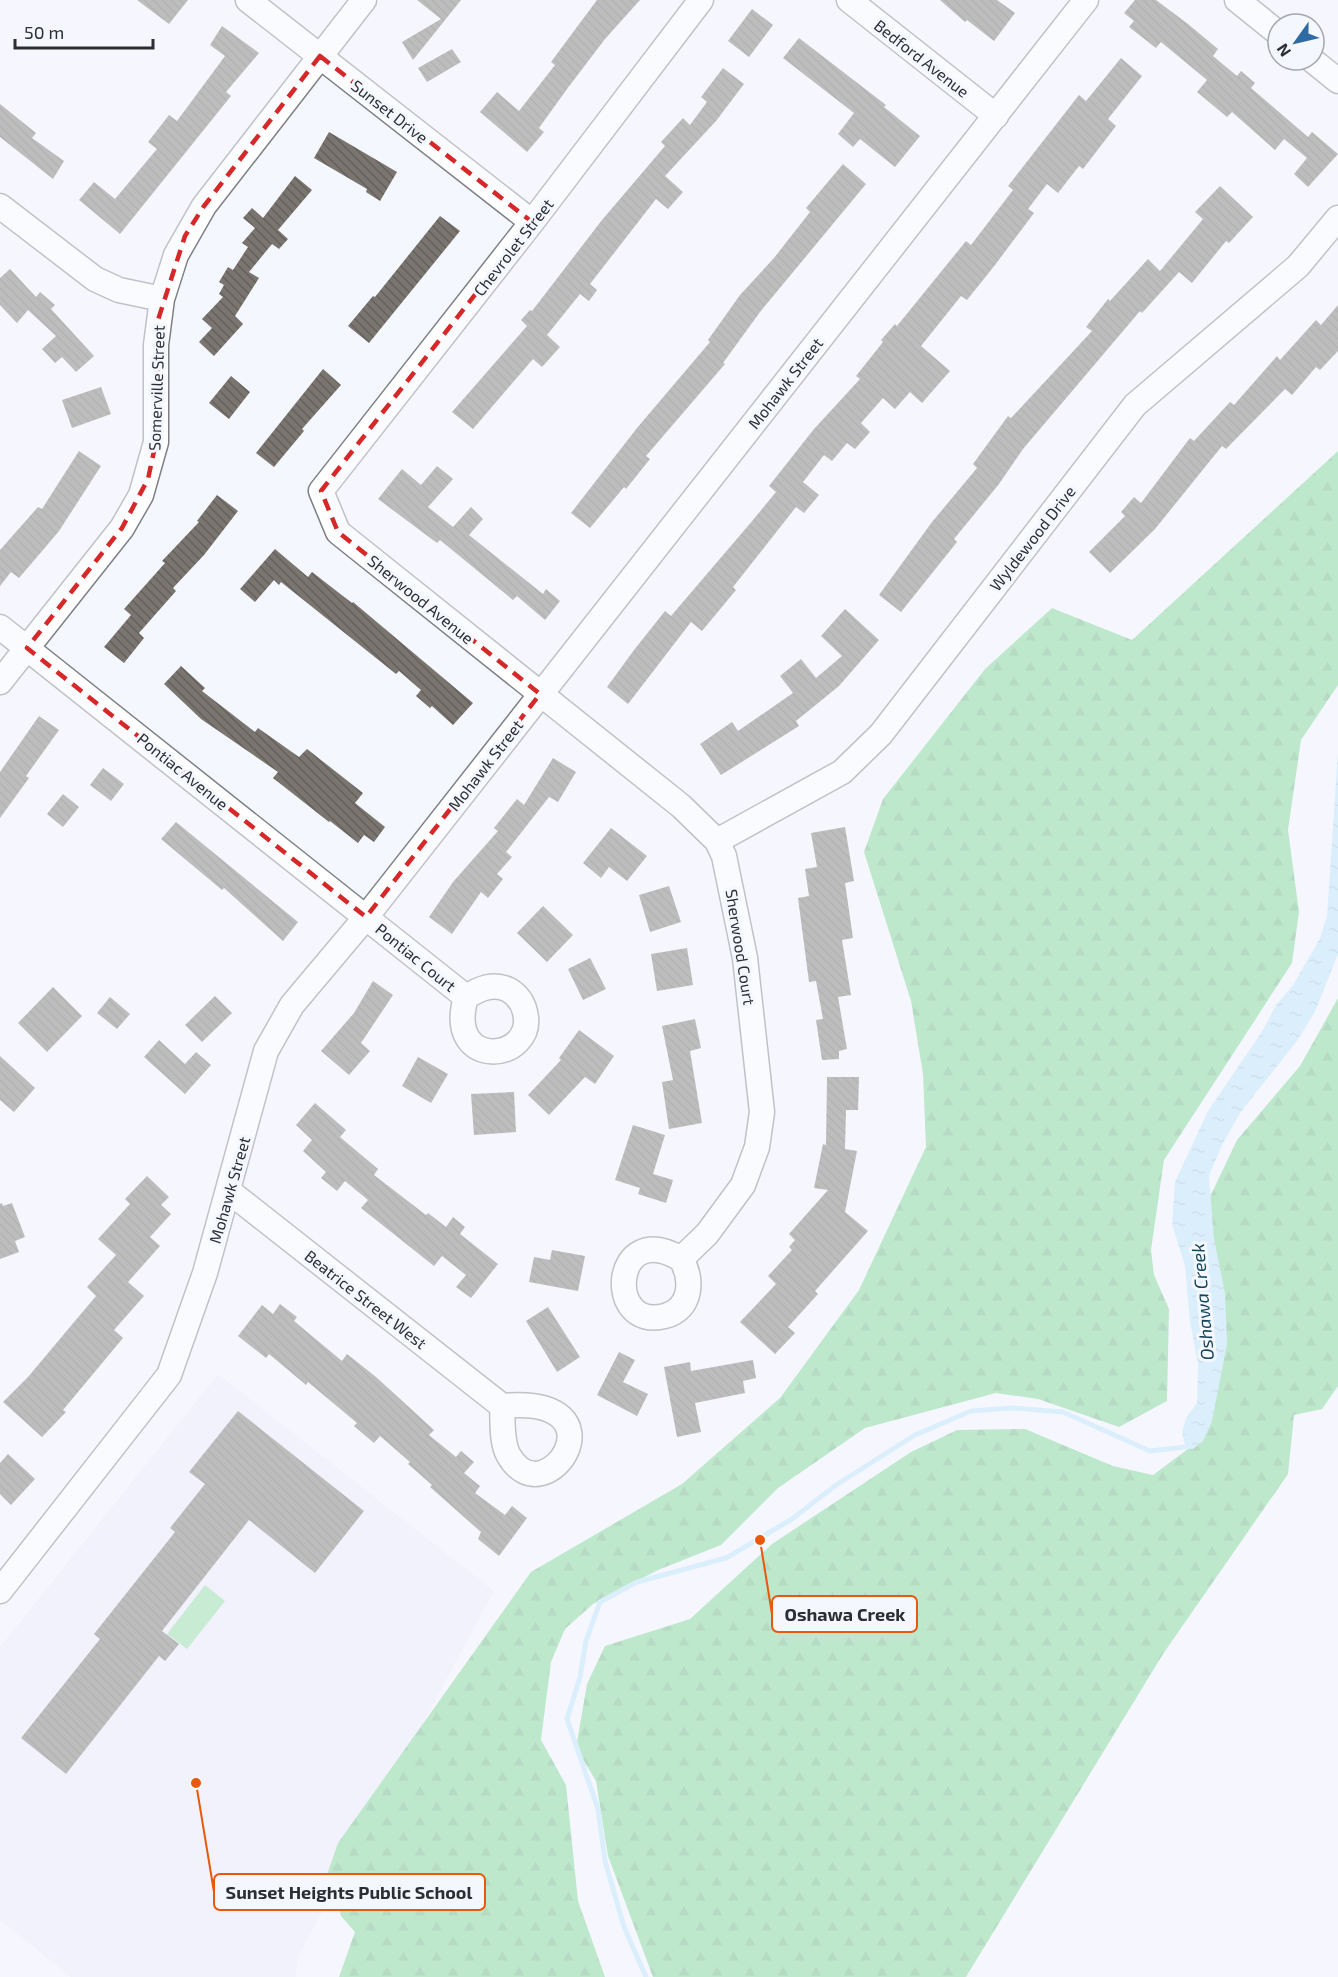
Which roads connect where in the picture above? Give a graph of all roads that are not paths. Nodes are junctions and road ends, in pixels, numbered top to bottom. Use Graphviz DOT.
graph roads {
  1 [pos="248,0"];
  2 [pos="364,0"];
  3 [pos="701,0"];
  4 [pos="849,0"];
  5 [pos="1086,0"];
  6 [pos="1237,0"];
  7 [pos="1266,23"];
  8 [pos="320,56"];
  9 [pos="1326,71"];
  10 [pos="1338,81"];
  11 [pos="996,116"];
  12 [pos="0,206"];
  13 [pos="1338,218"];
  14 [pos="532,222"];
  15 [pos="162,299"];
  16 [pos="321,491"];
  17 [pos="0,627"];
  18 [pos="27,648"];
  19 [pos="0,682"];
  20 [pos="540,694"];
  21 [pos="717,841"];
  22 [pos="366,917"];
  23 [pos="466,998"];
  24 [pos="230,1192"];
  25 [pos="681,1259"];
  26 [pos="502,1406"];
  27 [pos="2,1583"];
  1 -- 8 [label="street, Sunset Drive"];
  2 -- 8 [label="street, Somerville Street"];
  3 -- 14 [label="street, Chevrolet Street"];
  4 -- 11 [label="street, Bedford Avenue"];
  5 -- 11 [label="street, Mohawk Street"];
  6 -- 7 [label="street"];
  8 -- 14 [label="street, Sunset Drive"];
  8 -- 15 [label="street, Somerville Street"];
  9 -- 10 [label="street"];
  11 -- 20 [label="street, Mohawk Street"];
  12 -- 15 [label="street"];
  13 -- 21 [label="street, Wyldewood Drive"];
  14 -- 16 [label="street, Chevrolet Street"];
  15 -- 18 [label="street, Somerville Street"];
  16 -- 20 [label="street, Sherwood Avenue"];
  17 -- 18 [label="street, Pontiac Avenue"];
  18 -- 19 [label="street, Somerville Street"];
  18 -- 22 [label="street, Pontiac Avenue"];
  20 -- 21 [label="street, Sherwood Court"];
  20 -- 22 [label="street, Mohawk Street"];
  21 -- 25 [label="street, Sherwood Court"];
  22 -- 23 [label="street, Pontiac Court"];
  22 -- 24 [label="street, Mohawk Street"];
  24 -- 26 [label="street, Beatrice Street West"];
  24 -- 27 [label="street, Mohawk Street"];
}
